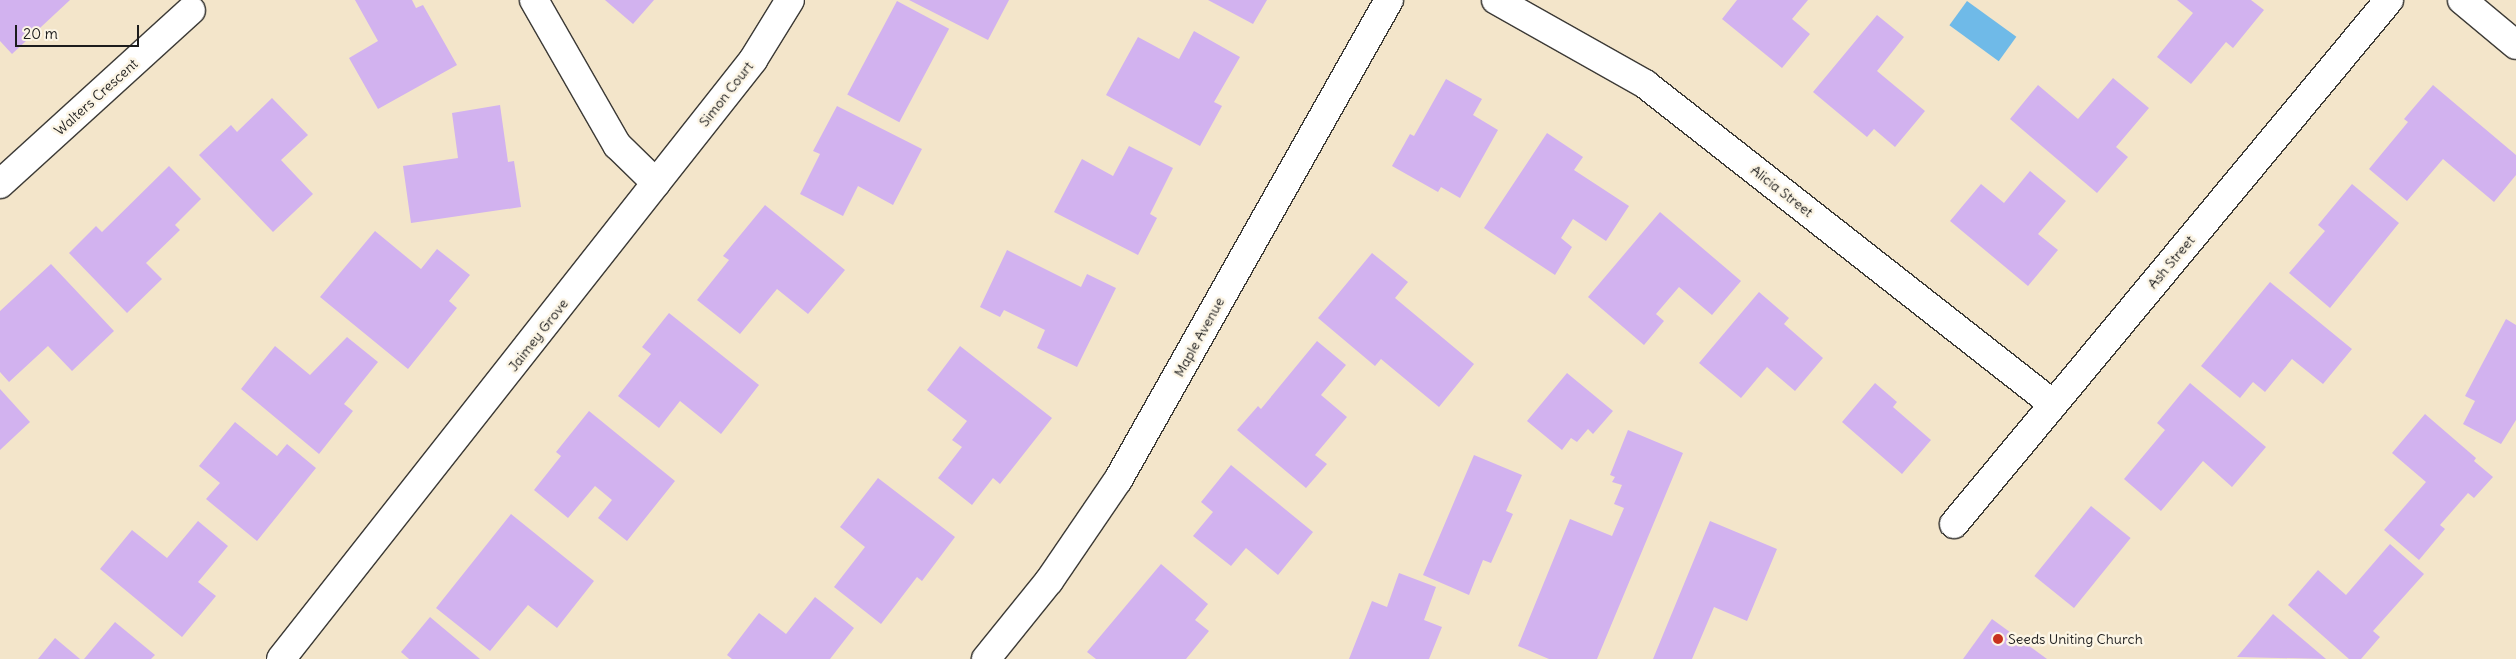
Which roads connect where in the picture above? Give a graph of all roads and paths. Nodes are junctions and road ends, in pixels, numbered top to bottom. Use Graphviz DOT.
graph roads {
  1 [pos="534,0"];
  2 [pos="790,0"];
  3 [pos="1389,0"];
  4 [pos="1496,0"];
  5 [pos="2389,0"];
  6 [pos="2462,0"];
  7 [pos="191,10"];
  8 [pos="2516,45"];
  9 [pos="656,183"];
  10 [pos="0,184"];
  11 [pos="2053,404"];
  12 [pos="1954,524"];
  13 [pos="281,659"];
  14 [pos="986,659"];
  1 -- 9 [label="street"];
  2 -- 9 [label="street, Simon Court"];
  3 -- 14 [label="street, Maple Avenue"];
  4 -- 11 [label="street, Alicia Street"];
  5 -- 11 [label="street, Ash Street"];
  6 -- 8 [label="street"];
  7 -- 10 [label="street, Walters Crescent"];
  9 -- 13 [label="street, Jaimey Grove"];
  11 -- 12 [label="street, Ash Street"];
}
